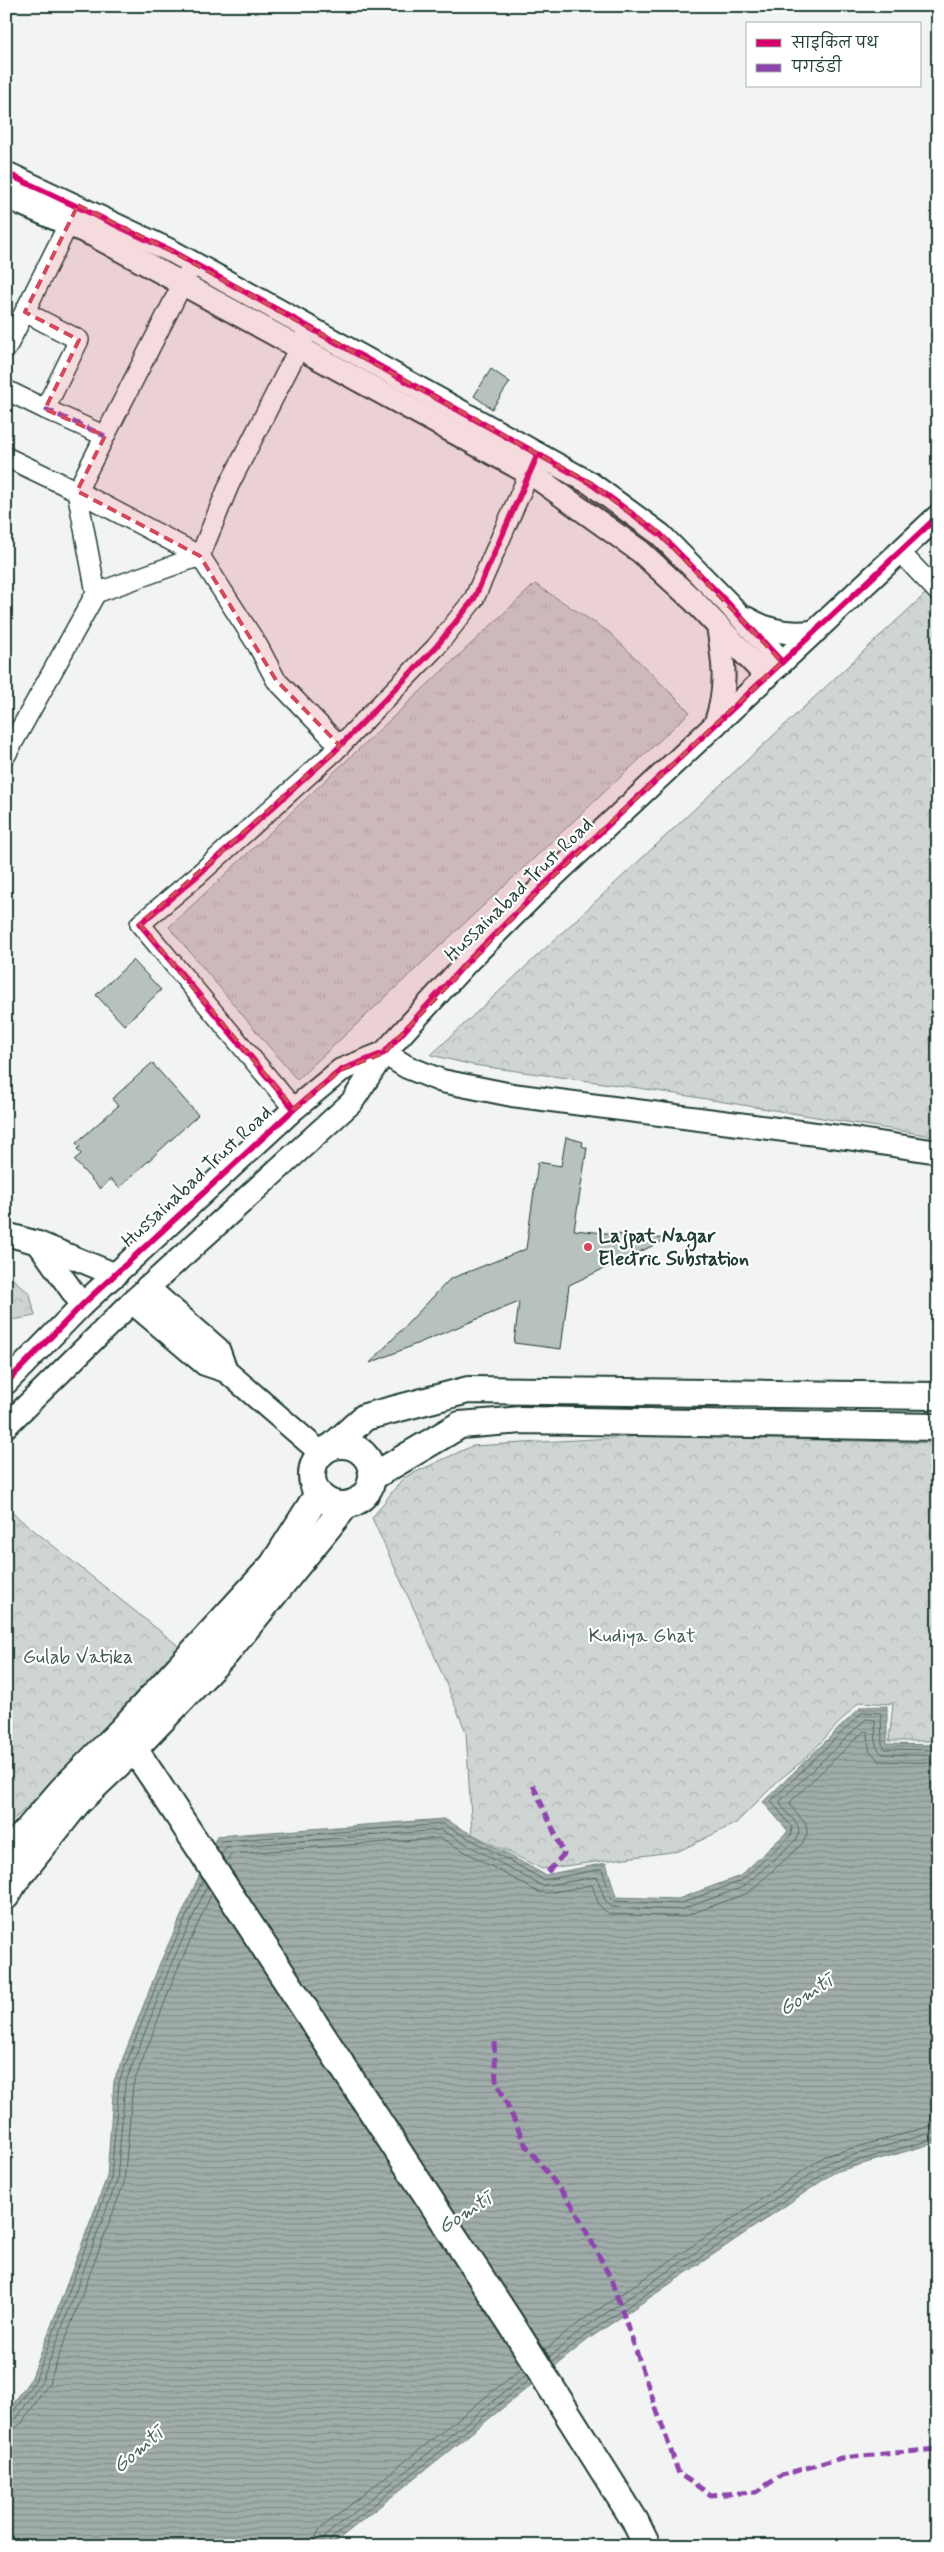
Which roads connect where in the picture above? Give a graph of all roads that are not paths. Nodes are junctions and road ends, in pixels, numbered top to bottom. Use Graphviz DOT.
graph roads {
  1 [pos="6,173"];
  2 [pos="6,197"];
  3 [pos="73,214"];
  4 [pos="193,263"];
  5 [pos="183,284"];
  6 [pos="25,312"];
  7 [pos="310,328"];
  8 [pos="300,348"];
  9 [pos="6,349"];
  10 [pos="6,390"];
  11 [pos="45,409"];
  12 [pos="105,436"];
  13 [pos="6,457"];
  14 [pos="533,463"];
  15 [pos="77,490"];
  16 [pos="938,516"];
  17 [pos="900,552"];
  18 [pos="200,556"];
  19 [pos="938,592"];
  20 [pos="96,593"];
  21 [pos="736,612"];
  22 [pos="718,626"];
  23 [pos="816,631"];
  24 [pos="774,670"];
  25 [pos="715,726"];
  26 [pos="340,746"];
  27 [pos="6,755"];
  28 [pos="384,1053"];
  29 [pos="294,1109"];
  30 [pos="938,1152"];
  31 [pos="6,1234"];
  32 [pos="38,1243"];
  33 [pos="116,1275"];
  34 [pos="140,1294"];
  35 [pos="82,1306"];
  36 [pos="6,1384"];
  37 [pos="938,1396"];
  38 [pos="6,1426"];
  39 [pos="938,1427"];
  40 [pos="327,1449"];
  41 [pos="372,1477"];
  42 [pos="318,1494"];
  43 [pos="346,1505"];
  44 [pos="127,1741"];
  45 [pos="6,1855"];
  46 [pos="6,1896"];
  47 [pos="639,2536"];
  48 [pos="666,2546"];
  1 -- 3 [label="street"];
  2 -- 3 [label="street"];
  3 -- 4 [label="street"];
  3 -- 5 [label="street"];
  3 -- 6 [label="street"];
  4 -- 5 [label="street"];
  4 -- 7 [label="street"];
  5 -- 8 [label="street"];
  5 -- 12 [label="street"];
  6 -- 9 [label="street"];
  6 -- 11 [label="street"];
  7 -- 8 [label="street"];
  7 -- 14 [label="street"];
  8 -- 14 [label="street"];
  8 -- 18 [label="street"];
  10 -- 11 [label="street"];
  11 -- 12 [label="street"];
  12 -- 15 [label="street"];
  13 -- 15 [label="street"];
  14 -- 21 [label="street"];
  14 -- 22 [label="street"];
  14 -- 26 [label="street"];
  15 -- 18 [label="street"];
  15 -- 20 [label="street"];
  16 -- 17 [label="street, Hussainabad Trust Road"];
  17 -- 19 [label="street"];
  17 -- 23 [label="street, Hussainabad Trust Road"];
  18 -- 20 [label="street"];
  18 -- 26 [label="street"];
  20 -- 27 [label="street"];
  21 -- 23 [label="street"];
  21 -- 24 [label="street"];
  22 -- 24 [label="street"];
  22 -- 25 [label="street"];
  23 -- 24 [label="street, Hussainabad Trust Road"];
  24 -- 25 [label="street, Hussainabad Trust Road"];
  25 -- 28 [label="street, Hussainabad Trust Road"];
  26 -- 29 [label="street"];
  28 -- 29 [label="street, Hussainabad Trust Road"];
  28 -- 30 [label="street"];
  28 -- 34 [label="street"];
  29 -- 33 [label="street, Hussainabad Trust Road"];
  31 -- 32 [label="street"];
  32 -- 33 [label="street"];
  32 -- 35 [label="street"];
  33 -- 35 [label="street, Hussainabad Trust Road"];
  34 -- 38 [label="street"];
  34 -- 40 [label="street"];
  35 -- 36 [label="street, Hussainabad Trust Road"];
  37 -- 40 [label="main road"];
  39 -- 41 [label="main road"];
  40 -- 41 [label="main road"];
  40 -- 42 [label="main road"];
  41 -- 43 [label="main road"];
  42 -- 43 [label="main road"];
  42 -- 44 [label="main road"];
  43 -- 44 [label="main road"];
  44 -- 45 [label="main road"];
  44 -- 46 [label="main road"];
  44 -- 47 [label="main road"];
  47 -- 48 [label="main road"];
}
